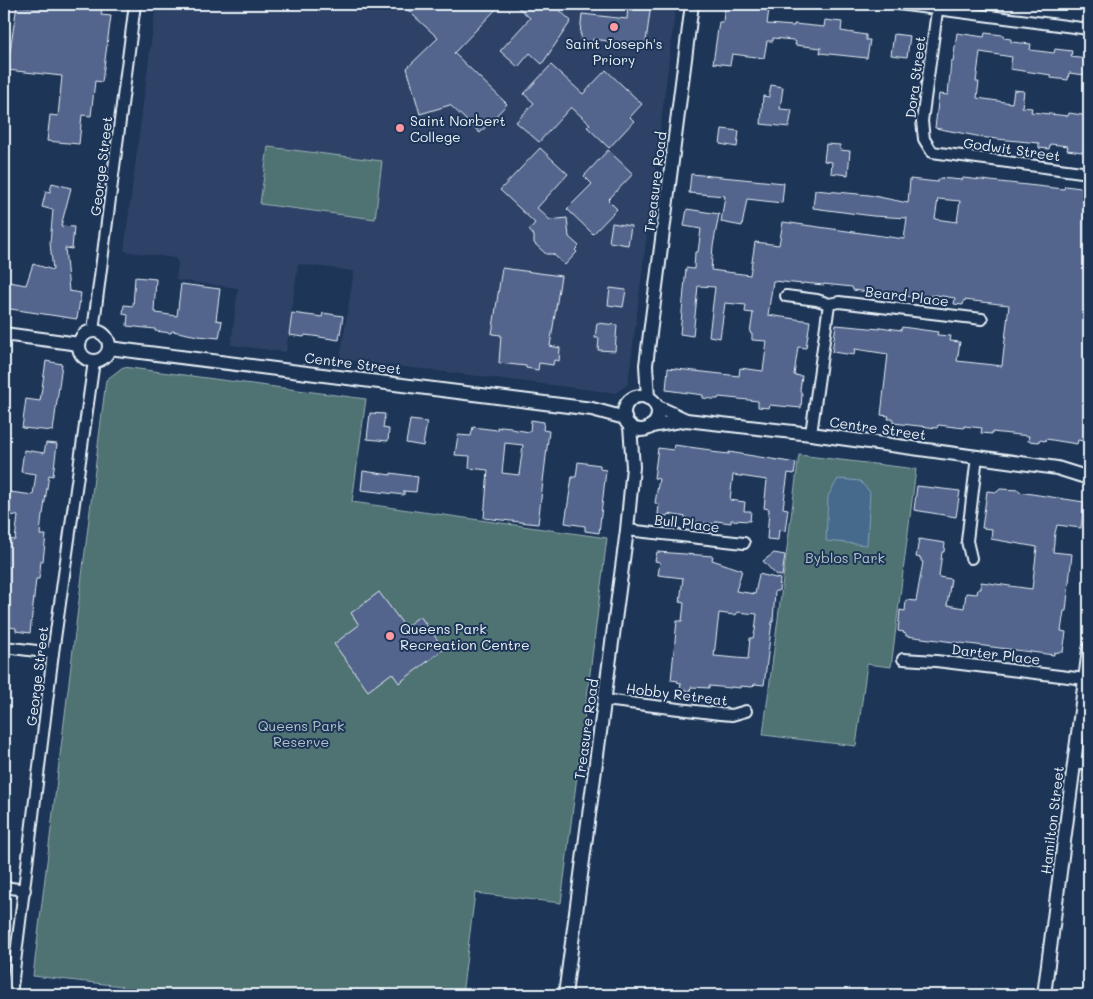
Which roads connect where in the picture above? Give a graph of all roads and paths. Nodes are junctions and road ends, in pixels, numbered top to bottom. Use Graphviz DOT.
graph roads {
  1 [pos="135,4"];
  2 [pos="692,4"];
  3 [pos="898,4"];
  4 [pos="937,6"];
  5 [pos="1089,29"];
  6 [pos="932,152"];
  7 [pos="1089,173"];
  8 [pos="786,296"];
  9 [pos="829,304"];
  10 [pos="982,319"];
  11 [pos="93,331"];
  12 [pos="4,334"];
  13 [pos="79,344"];
  14 [pos="109,348"];
  15 [pos="94,361"];
  16 [pos="646,400"];
  17 [pos="627,417"];
  18 [pos="686,420"];
  19 [pos="649,428"];
  20 [pos="811,434"];
  21 [pos="977,456"];
  22 [pos="1089,466"];
  23 [pos="633,467"];
  24 [pos="1065,470"];
  25 [pos="1089,478"];
  26 [pos="627,530"];
  27 [pos="744,543"];
  28 [pos="971,558"];
  29 [pos="4,647"];
  30 [pos="1089,649"];
  31 [pos="53,653"];
  32 [pos="903,659"];
  33 [pos="1085,679"];
  34 [pos="606,700"];
  35 [pos="746,711"];
  36 [pos="1074,762"];
  37 [pos="1089,764"];
  38 [pos="4,887"];
  39 [pos="25,890"];
  40 [pos="11,995"];
  41 [pos="565,995"];
  42 [pos="1044,995"];
  1 -- 11 [label="street, George Street"];
  2 -- 16 [label="street, Treasure Road"];
  3 -- 4 [label="street"];
  4 -- 5 [label="street"];
  4 -- 6 [label="street, Dora Street"];
  6 -- 7 [label="street, Godwit Street"];
  8 -- 9 [label="street, Beard Place"];
  9 -- 10 [label="street, Beard Place"];
  9 -- 20 [label="street"];
  11 -- 13 [label="street"];
  11 -- 14 [label="street"];
  12 -- 13 [label="street"];
  13 -- 15 [label="street"];
  14 -- 15 [label="street"];
  14 -- 17 [label="street, Centre Street"];
  15 -- 31 [label="street, George Street"];
  16 -- 17 [label="street"];
  16 -- 18 [label="street, Centre Street"];
  16 -- 19 [label="street"];
  17 -- 19 [label="street"];
  17 -- 23 [label="street, Treasure Road"];
  18 -- 19 [label="street, Centre Street"];
  18 -- 20 [label="street, Centre Street"];
  19 -- 23 [label="street, Treasure Road"];
  20 -- 21 [label="street, Centre Street"];
  21 -- 24 [label="street, Centre Street"];
  21 -- 28 [label="street"];
  22 -- 24 [label="street, Centre Street"];
  23 -- 26 [label="street, Treasure Road"];
  24 -- 25 [label="street, Centre Street"];
  26 -- 27 [label="street, Bull Place"];
  26 -- 34 [label="street, Treasure Road"];
  29 -- 31 [label="street"];
  30 -- 33 [label="street, Hamilton Street"];
  31 -- 39 [label="street, George Street"];
  32 -- 33 [label="street, Darter Place"];
  33 -- 36 [label="street, Hamilton Street"];
  34 -- 35 [label="street, Hobby Retreat"];
  34 -- 41 [label="street, Treasure Road"];
  36 -- 37 [label="street"];
  36 -- 42 [label="street, Hamilton Street"];
  38 -- 39 [label="street"];
  39 -- 40 [label="street, George Street"];
}
